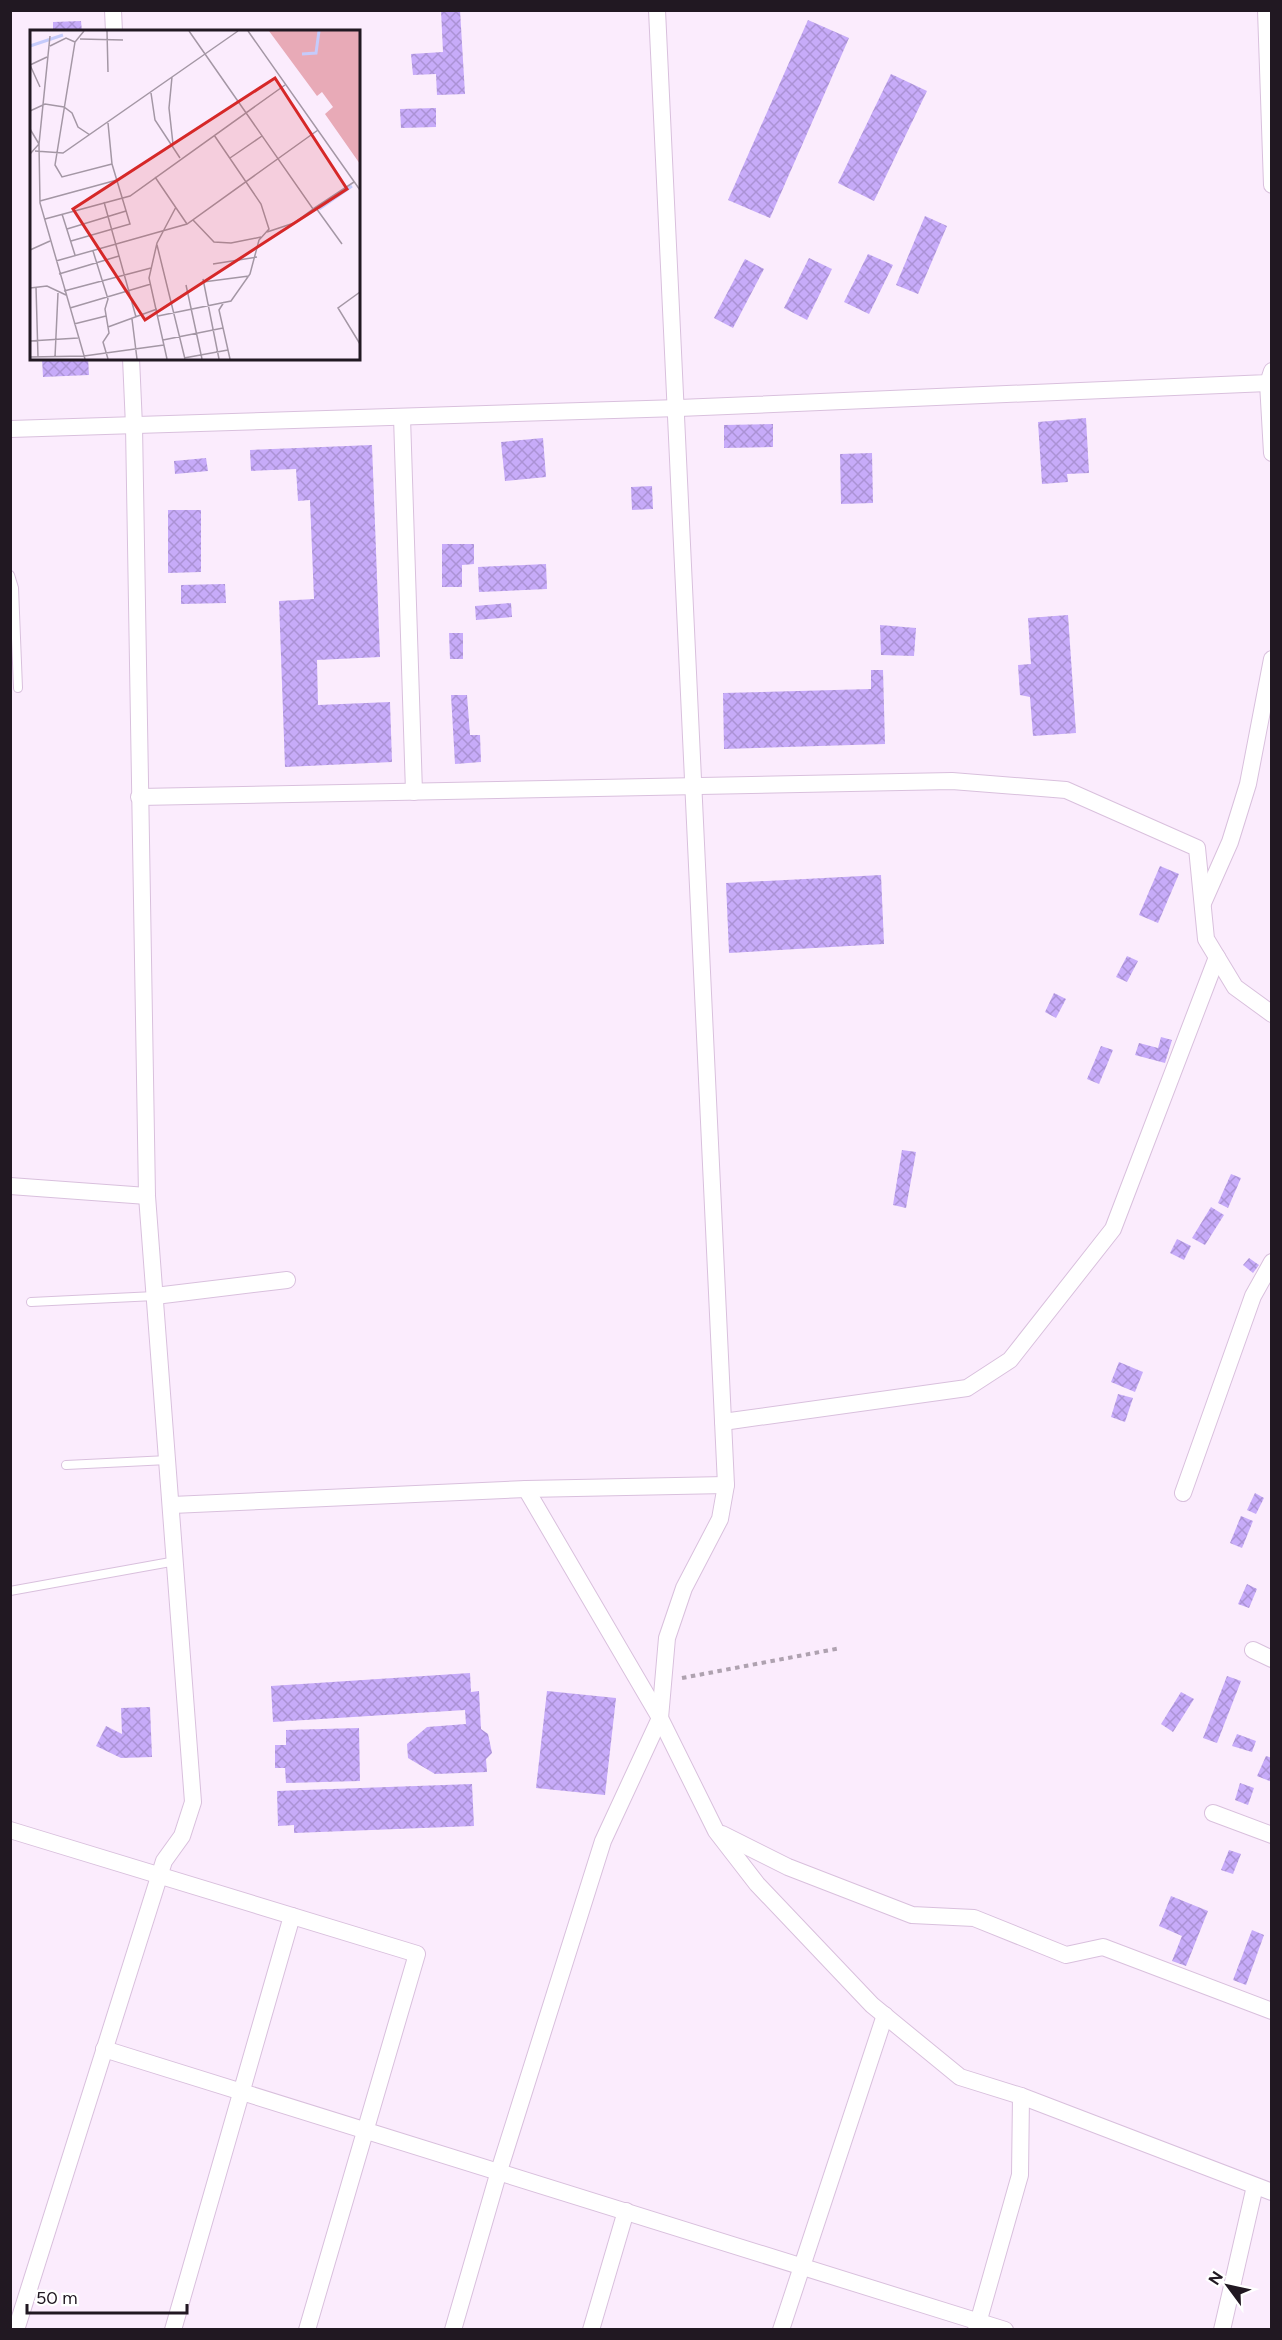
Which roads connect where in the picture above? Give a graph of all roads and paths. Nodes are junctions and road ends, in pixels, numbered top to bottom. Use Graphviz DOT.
graph roads {
  1 [pos="113,10"];
  2 [pos="657,10"];
  3 [pos="1266,10"];
  4 [pos="114,30"];
  5 [pos="1272,185"];
  6 [pos="131,360"];
  7 [pos="1270,377"];
  8 [pos="679,408"];
  9 [pos="402,417"];
  10 [pos="134,426"];
  11 [pos="10,429"];
  12 [pos="1272,453"];
  13 [pos="10,575"];
  14 [pos="1272,659"];
  15 [pos="18,688"];
  16 [pos="693,786"];
  17 [pos="414,792"];
  18 [pos="139,797"];
  19 [pos="1203,904"];
  20 [pos="1217,957"];
  21 [pos="1272,1014"];
  22 [pos="10,1186"];
  23 [pos="147,1196"];
  24 [pos="1272,1262"];
  25 [pos="286,1280"];
  26 [pos="155,1296"];
  27 [pos="31,1302"];
  28 [pos="723,1422"];
  29 [pos="168,1460"];
  30 [pos="66,1465"];
  31 [pos="726,1485"];
  32 [pos="526,1489"];
  33 [pos="1183,1493"];
  34 [pos="172,1504"];
  35 [pos="176,1560"];
  36 [pos="10,1591"];
  37 [pos="841,1648"];
  38 [pos="1253,1650"];
  39 [pos="1272,1659"];
  40 [pos="683,1678"];
  41 [pos="660,1718"];
  42 [pos="1212,1813"];
  43 [pos="10,1830"];
  44 [pos="716,1831"];
  45 [pos="1272,1835"];
  46 [pos="159,1875"];
  47 [pos="292,1916"];
  48 [pos="1272,2012"];
  49 [pos="885,2015"];
  50 [pos="104,2049"];
  51 [pos="242,2091"];
  52 [pos="1021,2096"];
  53 [pos="366,2130"];
  54 [pos="499,2171"];
  55 [pos="1255,2186"];
  56 [pos="1272,2192"];
  57 [pos="626,2211"];
  58 [pos="802,2266"];
  59 [pos="978,2325"];
  60 [pos="16,2330"];
  61 [pos="173,2330"];
  62 [pos="307,2330"];
  63 [pos="453,2330"];
  64 [pos="591,2330"];
  65 [pos="781,2330"];
  66 [pos="1005,2330"];
  67 [pos="1222,2330"];
  1 -- 4 [label="street"];
  2 -- 8 [label="street"];
  3 -- 5 [label="street"];
  6 -- 10 [label="street"];
  7 -- 8 [label="street"];
  7 -- 12 [label="street"];
  8 -- 9 [label="street"];
  8 -- 16 [label="street"];
  9 -- 10 [label="street"];
  9 -- 17 [label="street"];
  10 -- 11 [label="street"];
  10 -- 18 [label="street"];
  13 -- 15 [label="lane"];
  14 -- 19 [label="street"];
  16 -- 17 [label="street"];
  16 -- 19 [label="street"];
  16 -- 28 [label="street"];
  17 -- 18 [label="street"];
  18 -- 23 [label="street"];
  19 -- 20 [label="street"];
  20 -- 21 [label="street"];
  20 -- 28 [label="street"];
  22 -- 23 [label="street"];
  23 -- 26 [label="street"];
  24 -- 33 [label="street"];
  25 -- 26 [label="street"];
  26 -- 27 [label="lane"];
  26 -- 29 [label="street"];
  28 -- 31 [label="street"];
  29 -- 30 [label="lane"];
  29 -- 34 [label="street"];
  31 -- 32 [label="street"];
  31 -- 41 [label="street"];
  32 -- 34 [label="street"];
  32 -- 41 [label="street"];
  34 -- 35 [label="street"];
  35 -- 36 [label="lane"];
  35 -- 46 [label="street"];
  37 -- 40 [label="path"];
  38 -- 39 [label="street"];
  41 -- 44 [label="street"];
  41 -- 54 [label="street"];
  42 -- 45 [label="street"];
  43 -- 46 [label="street"];
  44 -- 48 [label="street"];
  44 -- 49 [label="street"];
  46 -- 47 [label="street"];
  46 -- 50 [label="street"];
  47 -- 51 [label="street"];
  47 -- 53 [label="street"];
  49 -- 52 [label="street"];
  49 -- 58 [label="street"];
  50 -- 51 [label="street"];
  50 -- 60 [label="street"];
  51 -- 53 [label="street"];
  51 -- 61 [label="street"];
  52 -- 55 [label="street"];
  52 -- 59 [label="street"];
  53 -- 54 [label="street"];
  53 -- 62 [label="street"];
  54 -- 57 [label="street"];
  54 -- 63 [label="street"];
  55 -- 56 [label="street"];
  55 -- 67 [label="street"];
  57 -- 58 [label="street"];
  57 -- 64 [label="street"];
  58 -- 59 [label="street"];
  58 -- 65 [label="street"];
  59 -- 66 [label="street"];
}
